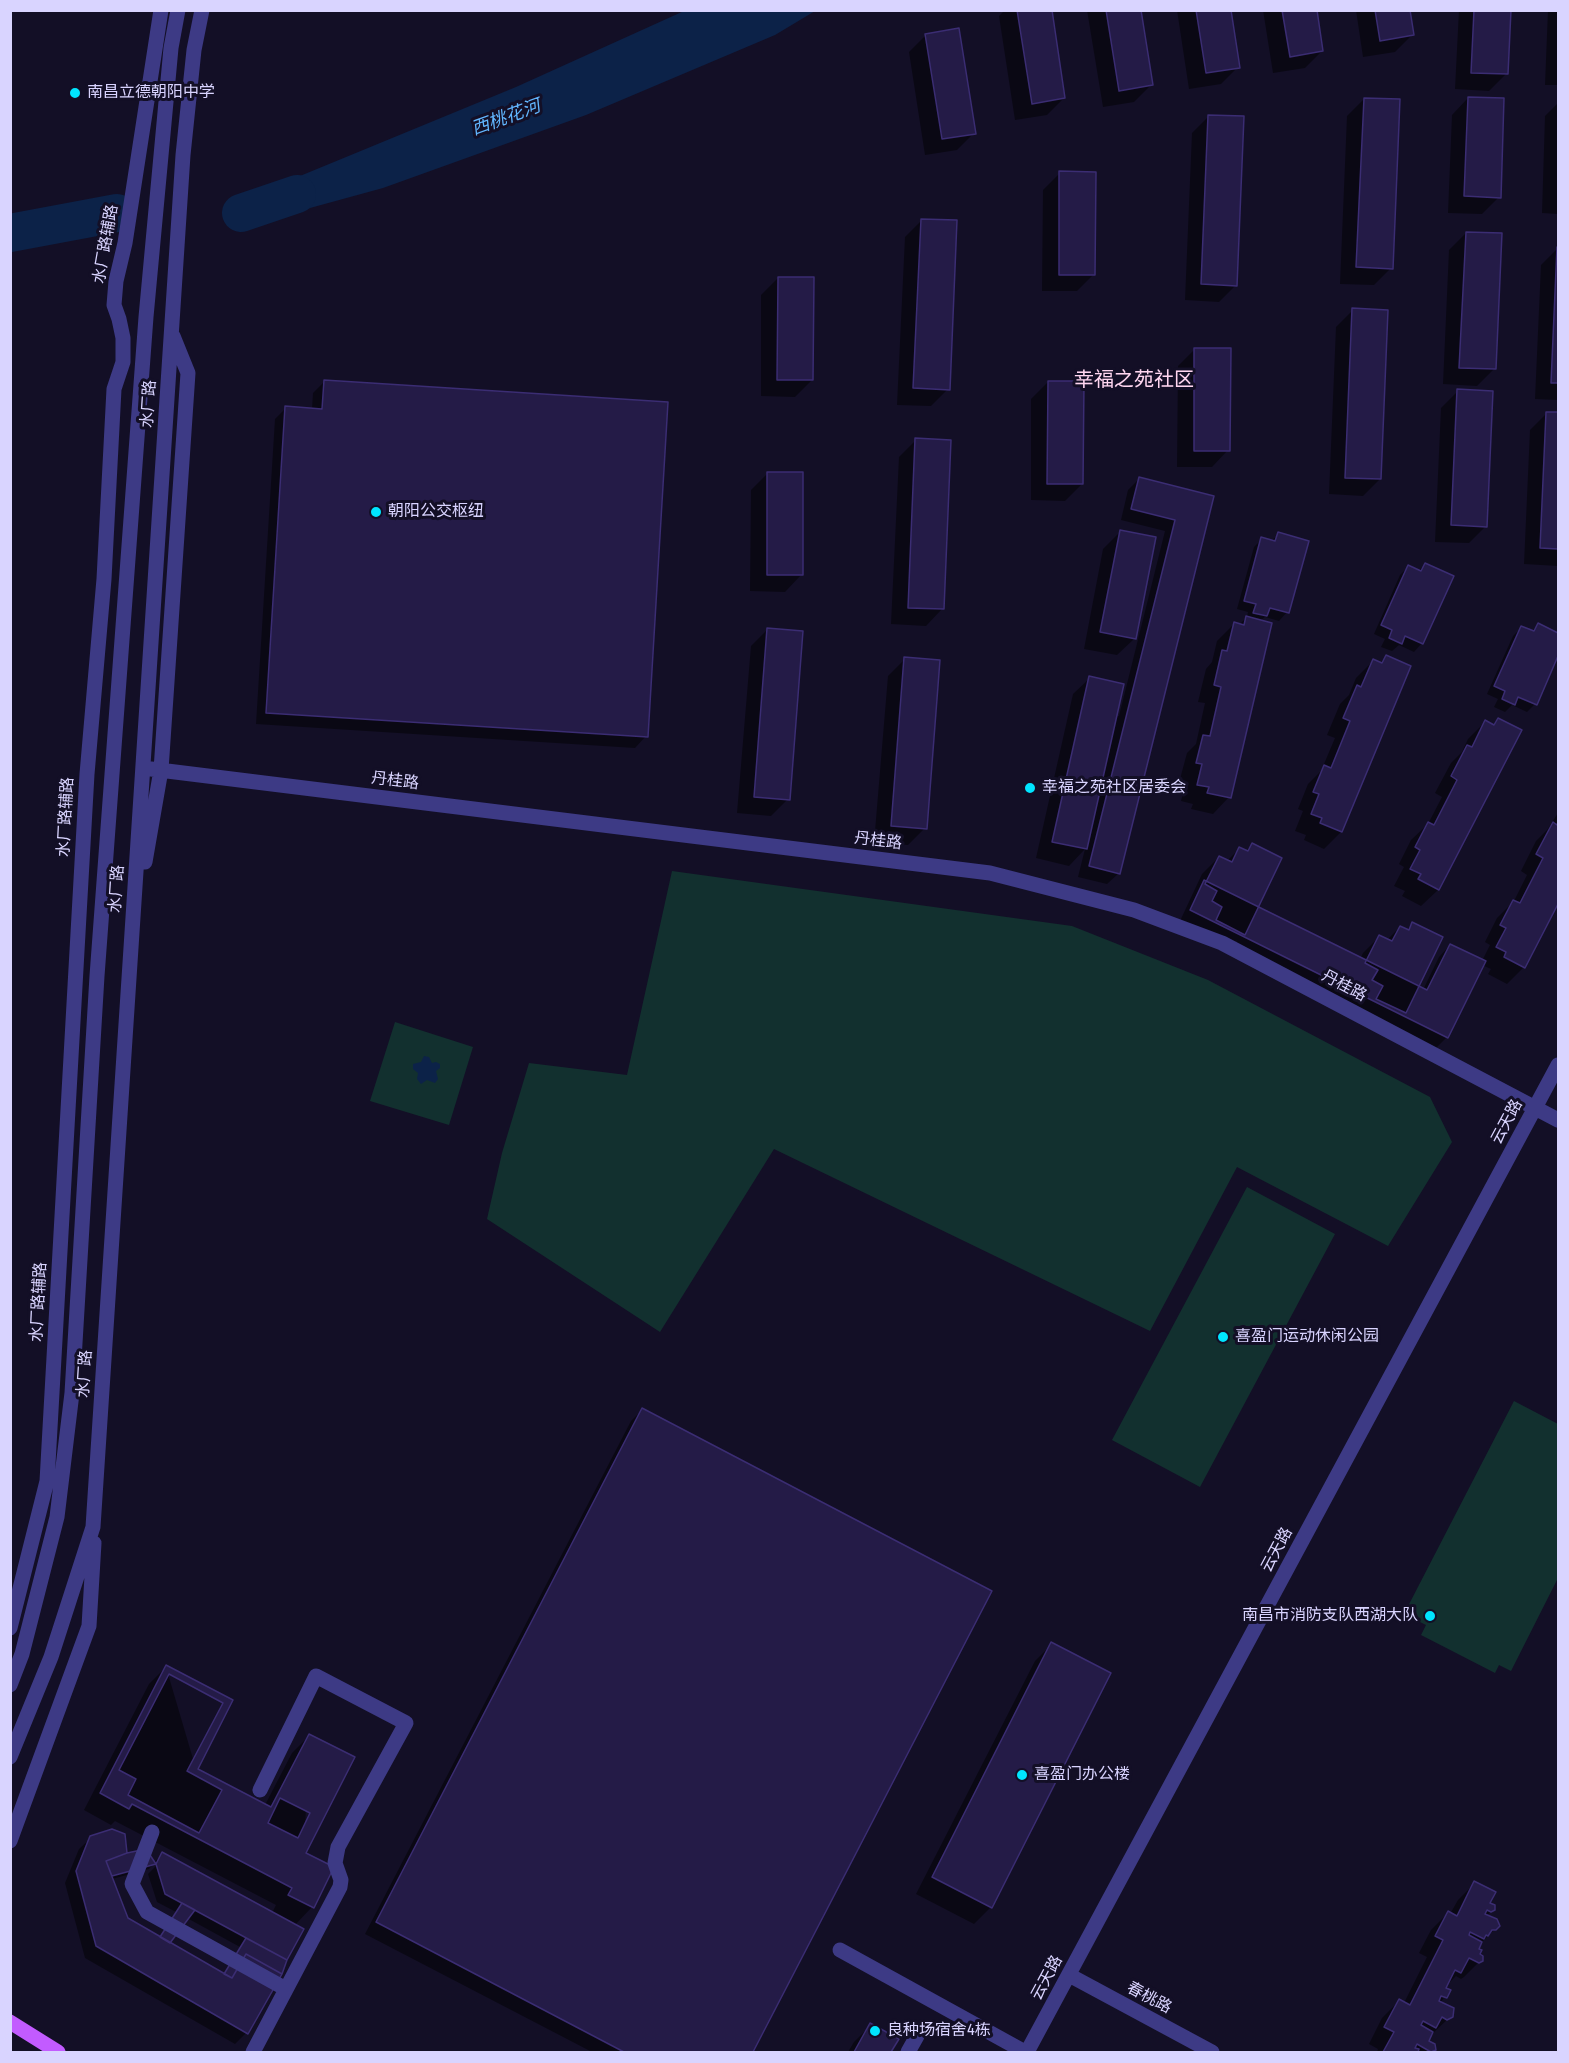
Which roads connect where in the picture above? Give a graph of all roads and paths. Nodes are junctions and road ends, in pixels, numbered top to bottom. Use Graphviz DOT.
graph roads {
  1 [pos="161,10"];
  2 [pos="178,10"];
  3 [pos="202,10"];
  4 [pos="171,331"];
  5 [pos="143,768"];
  6 [pos="161,770"];
  7 [pos="131,945"];
  8 [pos="1558,1065"];
  9 [pos="123,1070"];
  10 [pos="1535,1107"];
  11 [pos="1558,1120"];
  12 [pos="10,1628"];
  13 [pos="10,1685"];
  14 [pos="10,1757"];
  15 [pos="260,1790"];
  16 [pos="152,1832"];
  17 [pos="10,1841"];
  18 [pos="840,1950"];
  19 [pos="1069,1975"];
  20 [pos="286,1989"];
  21 [pos="10,2022"];
  22 [pos="917,2036"];
  23 [pos="58,2052"];
  24 [pos="253,2052"];
  25 [pos="908,2052"];
  26 [pos="1026,2052"];
  27 [pos="1212,2052"];
  1 -- 12 [label="street, 水厂路辅路"];
  2 -- 13 [label="street, 水厂路"];
  3 -- 4 [label="street, 水厂路"];
  4 -- 5 [label="street, 水厂路"];
  4 -- 6 [label="street"];
  5 -- 6 [label="street, 丹桂路"];
  5 -- 7 [label="street, 水厂路"];
  6 -- 7 [label="street"];
  6 -- 10 [label="street, 丹桂路"];
  7 -- 9 [label="street, 水厂路"];
  8 -- 10 [label="street, 云天路"];
  9 -- 14 [label="street, 水厂路"];
  9 -- 17 [label="street"];
  10 -- 11 [label="street, 丹桂路"];
  10 -- 19 [label="street, 云天路"];
  15 -- 20 [label="street"];
  16 -- 20 [label="street"];
  18 -- 26 [label="street"];
  19 -- 26 [label="street, 云天路"];
  19 -- 27 [label="street, 春桃路"];
  20 -- 24 [label="street"];
  21 -- 23 [label="main road"];
  22 -- 25 [label="street"];
}
